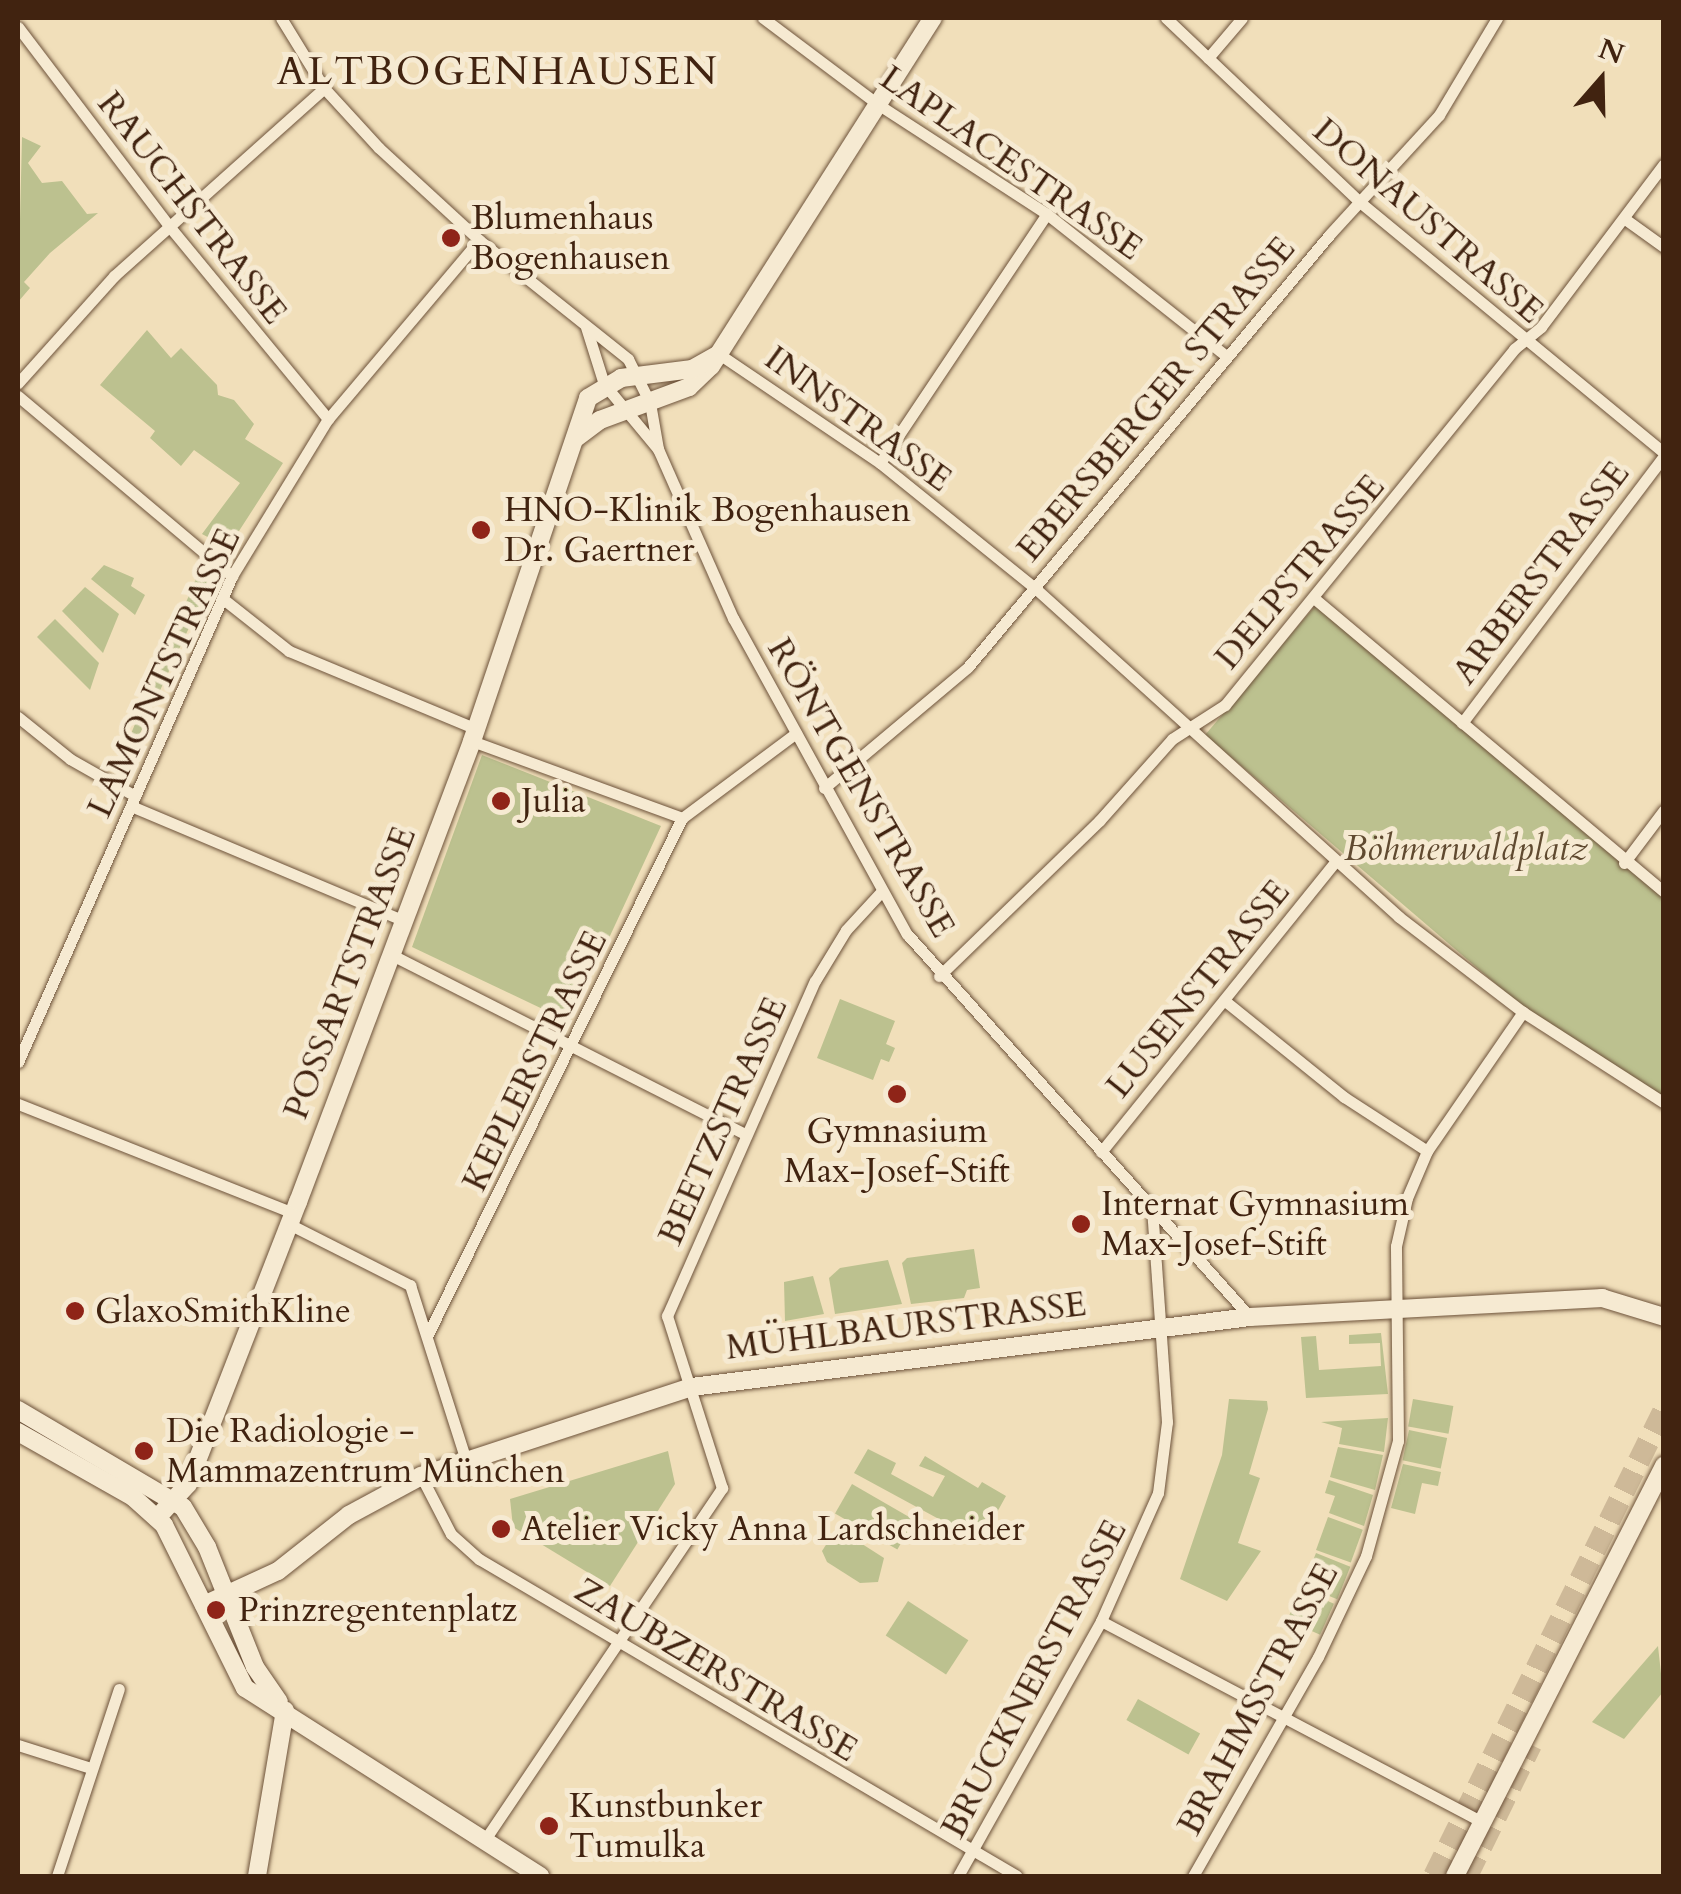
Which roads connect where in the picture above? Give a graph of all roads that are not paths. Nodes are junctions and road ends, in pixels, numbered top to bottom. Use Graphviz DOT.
graph roads {
  1 [pos="281,18"];
  2 [pos="763,18"];
  3 [pos="933,18"];
  4 [pos="1166,18"];
  5 [pos="1242,18"];
  6 [pos="1497,18"];
  7 [pos="18,27"];
  8 [pos="1208,58"];
  9 [pos="324,88"];
  10 [pos="879,105"];
  11 [pos="1664,164"];
  12 [pos="1361,203"];
  13 [pos="1047,214"];
  14 [pos="1625,219"];
  15 [pos="169,226"];
  16 [pos="480,240"];
  17 [pos="1664,247"];
  18 [pos="586,327"];
  19 [pos="1523,342"];
  20 [pos="719,354"];
  21 [pos="1226,356"];
  22 [pos="637,375"];
  23 [pos="18,382"];
  24 [pos="604,384"];
  25 [pos="18,396"];
  26 [pos="650,403"];
  27 [pos="622,412"];
  28 [pos="328,419"];
  29 [pos="576,438"];
  30 [pos="658,449"];
  31 [pos="1664,455"];
  32 [pos="880,463"];
  33 [pos="232,576"];
  34 [pos="1035,588"];
  35 [pos="222,598"];
  36 [pos="1315,599"];
  37 [pos="18,716"];
  38 [pos="1462,723"];
  39 [pos="1190,726"];
  40 [pos="796,733"];
  41 [pos="474,735"];
  42 [pos="824,788"];
  43 [pos="133,801"];
  44 [pos="1664,810"];
  45 [pos="682,818"];
  46 [pos="1336,861"];
  47 [pos="1624,863"];
  48 [pos="882,892"];
  49 [pos="1664,892"];
  50 [pos="405,921"];
  51 [pos="392,955"];
  52 [pos="939,976"];
  53 [pos="1225,1001"];
  54 [pos="1523,1012"];
  55 [pos="575,1044"];
  56 [pos="18,1062"];
  57 [pos="1664,1102"];
  58 [pos="18,1104"];
  59 [pos="745,1134"];
  60 [pos="1428,1151"];
  61 [pos="1101,1152"];
  62 [pos="1152,1209"];
  63 [pos="291,1218"];
  64 [pos="1397,1310"];
  65 [pos="1664,1317"];
  66 [pos="1250,1318"];
  67 [pos="1161,1326"];
  68 [pos="428,1334"];
  69 [pos="692,1387"];
  70 [pos="18,1410"];
  71 [pos="18,1432"];
  72 [pos="466,1460"];
  73 [pos="1664,1465"];
  74 [pos="420,1476"];
  75 [pos="176,1501"];
  76 [pos="158,1518"];
  77 [pos="225,1596"];
  78 [pos="204,1605"];
  79 [pos="1101,1621"];
  80 [pos="619,1646"];
  81 [pos="119,1689"];
  82 [pos="286,1710"];
  83 [pos="1281,1716"];
  84 [pos="18,1745"];
  85 [pos="90,1768"];
  86 [pos="1484,1823"];
  87 [pos="484,1841"];
  88 [pos="972,1854"];
  89 [pos="57,1876"];
  90 [pos="257,1876"];
  91 [pos="540,1876"];
  92 [pos="958,1876"];
  93 [pos="1017,1876"];
  94 [pos="1193,1876"];
  95 [pos="1456,1876"];
  1 -- 9 [label="street, RÖNTGENSTRASSE"];
  2 -- 10 [label="street, LAPLACESTRASSE"];
  3 -- 10 [label="street"];
  4 -- 8 [label="street, DONAUSTRASSE"];
  5 -- 8 [label="street"];
  6 -- 12 [label="street, EBERSBERGER STRASSE"];
  7 -- 15 [label="street, RAUCHSTRASSE"];
  8 -- 12 [label="street, DONAUSTRASSE"];
  9 -- 15 [label="street"];
  9 -- 16 [label="street, RÖNTGENSTRASSE"];
  10 -- 13 [label="street, LAPLACESTRASSE"];
  10 -- 20 [label="street"];
  11 -- 14 [label="street, DELPSTRASSE"];
  12 -- 19 [label="street, DONAUSTRASSE"];
  12 -- 21 [label="street, EBERSBERGER STRASSE"];
  13 -- 21 [label="street, LAPLACESTRASSE"];
  13 -- 32 [label="street"];
  14 -- 17 [label="street"];
  14 -- 19 [label="street, DELPSTRASSE"];
  15 -- 23 [label="street"];
  15 -- 28 [label="street, RAUCHSTRASSE"];
  16 -- 18 [label="street, RÖNTGENSTRASSE"];
  16 -- 28 [label="street, LAMONTSTRASSE"];
  18 -- 22 [label="street, RÖNTGENSTRASSE"];
  18 -- 24 [label="street, RÖNTGENSTRASSE"];
  19 -- 31 [label="street, DONAUSTRASSE"];
  19 -- 36 [label="street, DELPSTRASSE"];
  20 -- 22 [label="street"];
  20 -- 26 [label="street"];
  20 -- 32 [label="street, INNSTRASSE"];
  21 -- 34 [label="street, EBERSBERGER STRASSE"];
  22 -- 24 [label="street"];
  22 -- 26 [label="street, RÖNTGENSTRASSE"];
  24 -- 27 [label="street, RÖNTGENSTRASSE"];
  24 -- 29 [label="street, POSSARTSTRASSE"];
  25 -- 33 [label="street"];
  26 -- 27 [label="street"];
  26 -- 30 [label="street, RÖNTGENSTRASSE"];
  27 -- 29 [label="street"];
  27 -- 30 [label="street, RÖNTGENSTRASSE"];
  28 -- 33 [label="street, LAMONTSTRASSE"];
  29 -- 41 [label="street, POSSARTSTRASSE"];
  30 -- 40 [label="street, RÖNTGENSTRASSE"];
  31 -- 38 [label="street, ARBERSTRASSE"];
  32 -- 34 [label="street, INNSTRASSE"];
  33 -- 35 [label="street, LAMONTSTRASSE"];
  34 -- 39 [label="street, INNSTRASSE"];
  34 -- 42 [label="street, EBERSBERGER STRASSE"];
  35 -- 41 [label="street"];
  35 -- 43 [label="street, LAMONTSTRASSE"];
  36 -- 38 [label="street"];
  36 -- 39 [label="street, DELPSTRASSE"];
  37 -- 43 [label="street"];
  38 -- 47 [label="street"];
  39 -- 46 [label="street"];
  39 -- 52 [label="street, DELPSTRASSE"];
  40 -- 42 [label="street, RÖNTGENSTRASSE"];
  40 -- 45 [label="street, KEPLERSTRASSE"];
  41 -- 45 [label="street"];
  41 -- 50 [label="street, POSSARTSTRASSE"];
  42 -- 48 [label="street, RÖNTGENSTRASSE"];
  43 -- 50 [label="street"];
  43 -- 56 [label="street, LAMONTSTRASSE"];
  44 -- 47 [label="street"];
  45 -- 55 [label="street, KEPLERSTRASSE"];
  46 -- 53 [label="street, LUSENSTRASSE"];
  46 -- 54 [label="street"];
  47 -- 49 [label="street"];
  48 -- 52 [label="street, RÖNTGENSTRASSE"];
  48 -- 59 [label="street, BEETZSTRASSE"];
  50 -- 51 [label="street, POSSARTSTRASSE"];
  51 -- 55 [label="street"];
  51 -- 63 [label="street, POSSARTSTRASSE"];
  52 -- 61 [label="street, RÖNTGENSTRASSE"];
  53 -- 60 [label="street"];
  53 -- 61 [label="street, LUSENSTRASSE"];
  54 -- 57 [label="street"];
  54 -- 60 [label="street, BRAHMSSTRASSE"];
  55 -- 59 [label="street"];
  55 -- 68 [label="street, KEPLERSTRASSE"];
  58 -- 63 [label="street"];
  59 -- 69 [label="street, BEETZSTRASSE"];
  60 -- 64 [label="street, BRAHMSSTRASSE"];
  61 -- 62 [label="street, RÖNTGENSTRASSE"];
  62 -- 66 [label="street, RÖNTGENSTRASSE"];
  62 -- 67 [label="street"];
  63 -- 68 [label="street"];
  63 -- 75 [label="street, POSSARTSTRASSE"];
  64 -- 65 [label="street, MÜHLBAURSTRASSE"];
  64 -- 66 [label="street, MÜHLBAURSTRASSE"];
  64 -- 83 [label="street, BRAHMSSTRASSE"];
  66 -- 67 [label="street, MÜHLBAURSTRASSE"];
  67 -- 69 [label="street, MÜHLBAURSTRASSE"];
  67 -- 79 [label="street, BRUCKNERSTRASSE"];
  68 -- 72 [label="street"];
  69 -- 72 [label="street, MÜHLBAURSTRASSE"];
  69 -- 80 [label="street, BEETZSTRASSE"];
  70 -- 75 [label="street"];
  71 -- 76 [label="street"];
  72 -- 74 [label="street, MÜHLBAURSTRASSE"];
  73 -- 86 [label="street"];
  74 -- 77 [label="street, MÜHLBAURSTRASSE"];
  74 -- 80 [label="street, ZAUBZERSTRASSE"];
  75 -- 76 [label="street, POSSARTSTRASSE"];
  75 -- 77 [label="street"];
  76 -- 78 [label="street"];
  77 -- 78 [label="street, MÜHLBAURSTRASSE"];
  77 -- 82 [label="street"];
  78 -- 82 [label="street"];
  79 -- 83 [label="street"];
  79 -- 88 [label="street, BRUCKNERSTRASSE"];
  80 -- 87 [label="street, BEETZSTRASSE"];
  80 -- 88 [label="street, ZAUBZERSTRASSE"];
  81 -- 85 [label="street"];
  82 -- 87 [label="street"];
  82 -- 90 [label="street"];
  83 -- 86 [label="street"];
  83 -- 94 [label="street, BRAHMSSTRASSE"];
  84 -- 85 [label="street"];
  85 -- 89 [label="street"];
  86 -- 95 [label="street"];
  87 -- 91 [label="street"];
  88 -- 92 [label="street, BRUCKNERSTRASSE"];
  88 -- 93 [label="street, ZAUBZERSTRASSE"];
}
